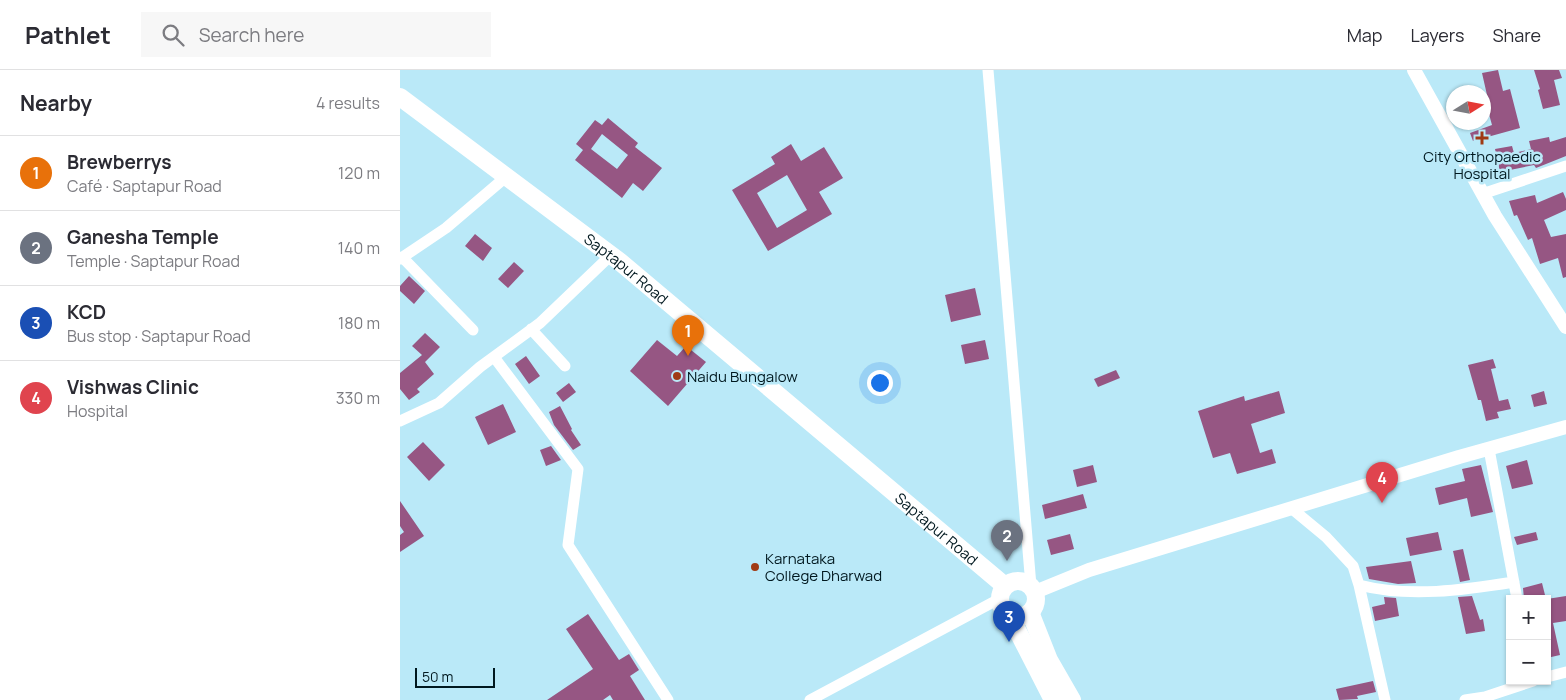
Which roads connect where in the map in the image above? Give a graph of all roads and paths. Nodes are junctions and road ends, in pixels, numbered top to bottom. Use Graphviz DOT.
graph roads {
  1 [pos="988,70"];
  2 [pos="1414,70"];
  3 [pos="400,97"];
  4 [pos="1566,166"];
  5 [pos="507,176"];
  6 [pos="1482,194"];
  7 [pos="611,255"];
  8 [pos="401,258"];
  9 [pos="1566,327"];
  10 [pos="531,329"];
  11 [pos="473,330"];
  12 [pos="494,357"];
  13 [pos="565,366"];
  14 [pos="400,421"];
  15 [pos="1566,427"];
  16 [pos="1489,449"];
  17 [pos="1291,508"];
  18 [pos="1514,582"];
  19 [pos="1359,584"];
  20 [pos="1033,589"];
  21 [pos="1002,592"];
  22 [pos="1516,595"];
  23 [pos="1030,612"];
  24 [pos="1010,616"];
  25 [pos="1566,672"];
  26 [pos="1551,676"];
  27 [pos="1523,685"];
  28 [pos="668,700"];
  29 [pos="810,700"];
  30 [pos="1053,700"];
  31 [pos="1072,700"];
  32 [pos="1385,700"];
  33 [pos="1465,700"];
  1 -- 20 [label="street"];
  2 -- 6 [label="street"];
  3 -- 5 [label="main road, Saptapur Road"];
  4 -- 6 [label="street"];
  5 -- 7 [label="main road, Saptapur Road"];
  5 -- 8 [label="street"];
  6 -- 9 [label="street"];
  7 -- 10 [label="street"];
  7 -- 21 [label="main road, Saptapur Road"];
  8 -- 11 [label="street"];
  10 -- 12 [label="street"];
  10 -- 13 [label="street"];
  12 -- 14 [label="street"];
  12 -- 28 [label="street"];
  15 -- 16 [label="street"];
  16 -- 17 [label="street"];
  16 -- 18 [label="street"];
  17 -- 19 [label="street"];
  17 -- 20 [label="street"];
  18 -- 19 [label="street"];
  18 -- 22 [label="street"];
  19 -- 32 [label="street"];
  20 -- 21 [label="main road"];
  20 -- 23 [label="main road"];
  21 -- 24 [label="main road"];
  21 -- 29 [label="street"];
  23 -- 24 [label="main road"];
  23 -- 31 [label="main road"];
  24 -- 30 [label="main road"];
  25 -- 26 [label="street"];
  27 -- 33 [label="street"];
}
